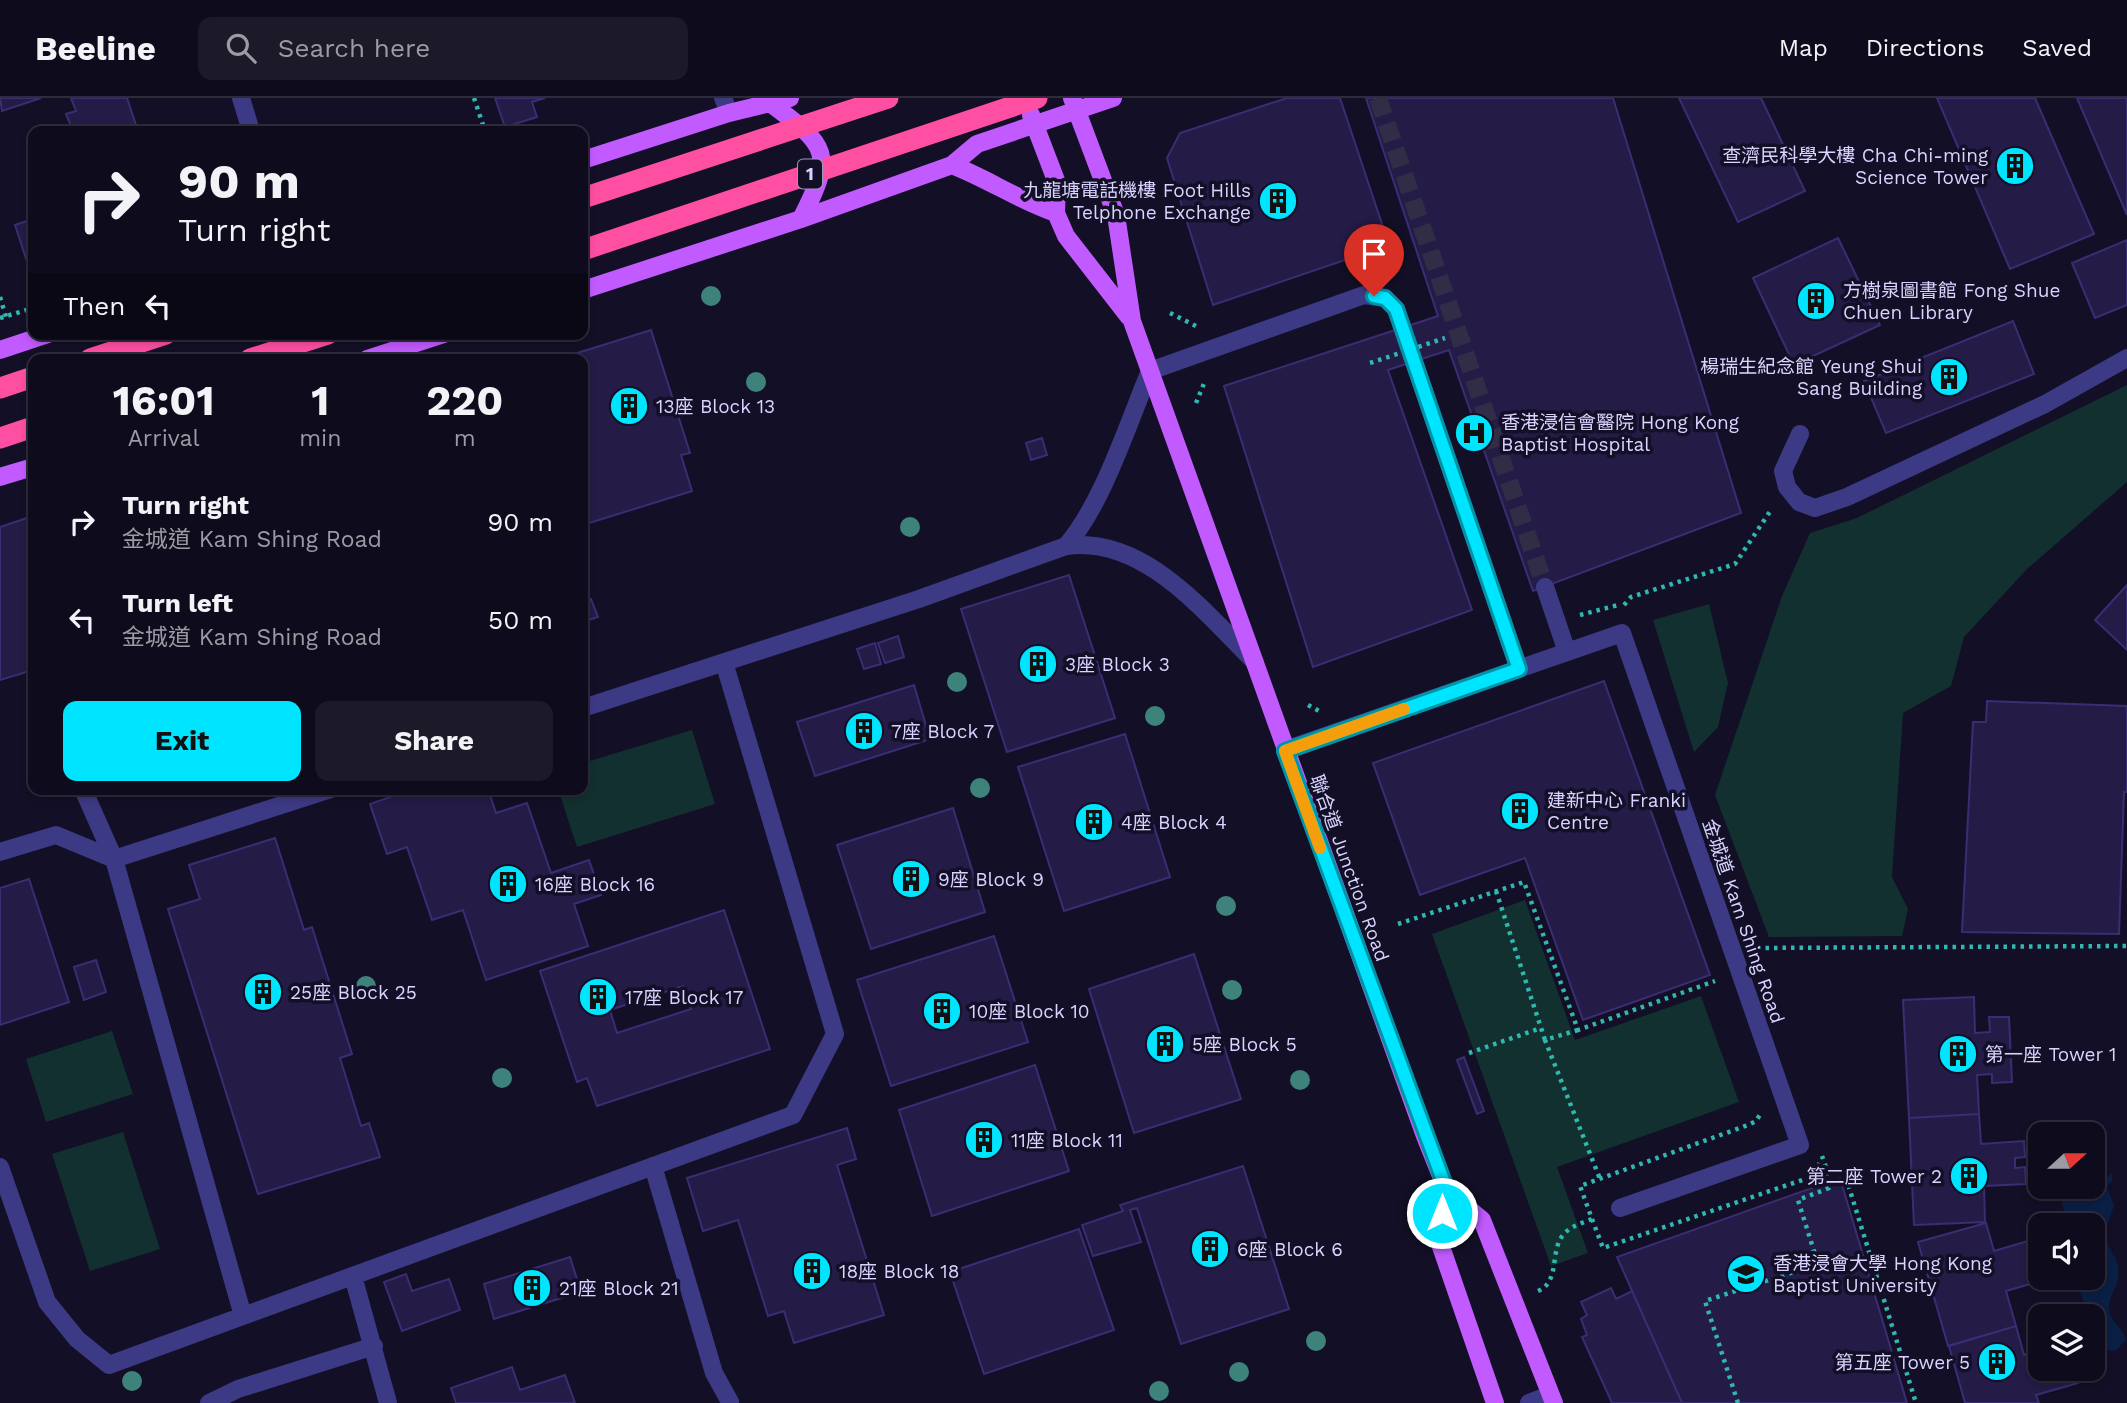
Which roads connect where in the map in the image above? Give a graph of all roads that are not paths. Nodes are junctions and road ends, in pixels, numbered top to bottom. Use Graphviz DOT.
graph roads {
  1 [pos="241,98"];
  2 [pos="790,98"];
  3 [pos="888,98"];
  4 [pos="1025,98"];
  5 [pos="1037,98"];
  6 [pos="1113,98"];
  7 [pos="770,103"];
  8 [pos="1074,104"];
  9 [pos="726,106"];
  10 [pos="1034,124"];
  11 [pos="249,126"];
  12 [pos="588,158"];
  13 [pos="952,165"];
  14 [pos="588,196"];
  15 [pos="1056,213"];
  16 [pos="801,219"];
  17 [pos="588,248"];
  18 [pos="588,288"];
  19 [pos="1132,321"];
  20 [pos="30,340"];
  21 [pos="148,340"];
  22 [pos="309,340"];
  23 [pos="426,340"];
  24 [pos="0,350"];
  25 [pos="105,354"];
  26 [pos="266,354"];
  27 [pos="382,354"];
  28 [pos="2127,358"];
  29 [pos="1150,371"];
  30 [pos="28,379"];
  31 [pos="0,388"];
  32 [pos="28,429"];
  33 [pos="1800,434"];
  34 [pos="0,438"];
  35 [pos="28,469"];
  36 [pos="0,477"];
  37 [pos="1066,546"];
  38 [pos="1545,587"];
  39 [pos="1567,652"];
  40 [pos="724,662"];
  41 [pos="1255,662"];
  42 [pos="1519,669"];
  43 [pos="588,706"];
  44 [pos="1285,751"];
  45 [pos="86,795"];
  46 [pos="312,795"];
  47 [pos="0,852"];
  48 [pos="114,859"];
  49 [pos="653,1166"];
  50 [pos="0,1167"];
  51 [pos="1447,1191"];
  52 [pos="1620,1208"];
  53 [pos="354,1276"];
  54 [pos="243,1316"];
  55 [pos="374,1346"];
  56 [pos="1552,1399"];
  57 [pos="730,1402"];
  58 [pos="209,1403"];
  59 [pos="388,1403"];
  60 [pos="1495,1403"];
  61 [pos="1529,1403"];
  1 -- 11 [label="street"];
  2 -- 7 [label="main road"];
  3 -- 14 [label="highway, bridge"];
  4 -- 10 [label="main road, 聯合道 Junction Road"];
  5 -- 17 [label="highway, 1, bridge"];
  6 -- 8 [label="main road"];
  7 -- 9 [label="main road"];
  7 -- 16 [label="main road"];
  8 -- 10 [label="main road"];
  8 -- 19 [label="main road, 聯合道 Junction Road"];
  9 -- 12 [label="main road"];
  10 -- 13 [label="main road"];
  10 -- 15 [label="main road, 聯合道 Junction Road"];
  13 -- 15 [label="main road"];
  13 -- 16 [label="main road"];
  15 -- 19 [label="main road, 聯合道 Junction Road"];
  16 -- 18 [label="main road"];
  19 -- 29 [label="main road, 聯合道 Junction Road"];
  20 -- 24 [label="main road"];
  21 -- 25 [label="highway"];
  22 -- 26 [label="highway"];
  23 -- 27 [label="main road"];
  28 -- 33 [label="street"];
  29 -- 37 [label="street"];
  29 -- 41 [label="main road, 聯合道 Junction Road"];
  29 -- 42 [label="street"];
  30 -- 31 [label="highway"];
  32 -- 34 [label="highway"];
  35 -- 36 [label="main road"];
  37 -- 40 [label="street"];
  37 -- 41 [label="street"];
  38 -- 39 [label="street"];
  39 -- 42 [label="street, 金城道 Kam Shing Road"];
  39 -- 52 [label="street, 金城道 Kam Shing Road"];
  40 -- 43 [label="street"];
  40 -- 49 [label="street"];
  41 -- 44 [label="main road, 聯合道 Junction Road"];
  42 -- 44 [label="street, 金城道 Kam Shing Road"];
  44 -- 51 [label="main road, 聯合道 Junction Road"];
  45 -- 48 [label="street"];
  46 -- 48 [label="street"];
  47 -- 48 [label="street"];
  48 -- 54 [label="street"];
  49 -- 53 [label="street"];
  49 -- 57 [label="street"];
  50 -- 54 [label="street"];
  51 -- 56 [label="main road"];
  51 -- 60 [label="main road"];
  53 -- 54 [label="street"];
  53 -- 55 [label="street"];
  55 -- 58 [label="street"];
  55 -- 59 [label="street"];
  56 -- 61 [label="street"];
}
